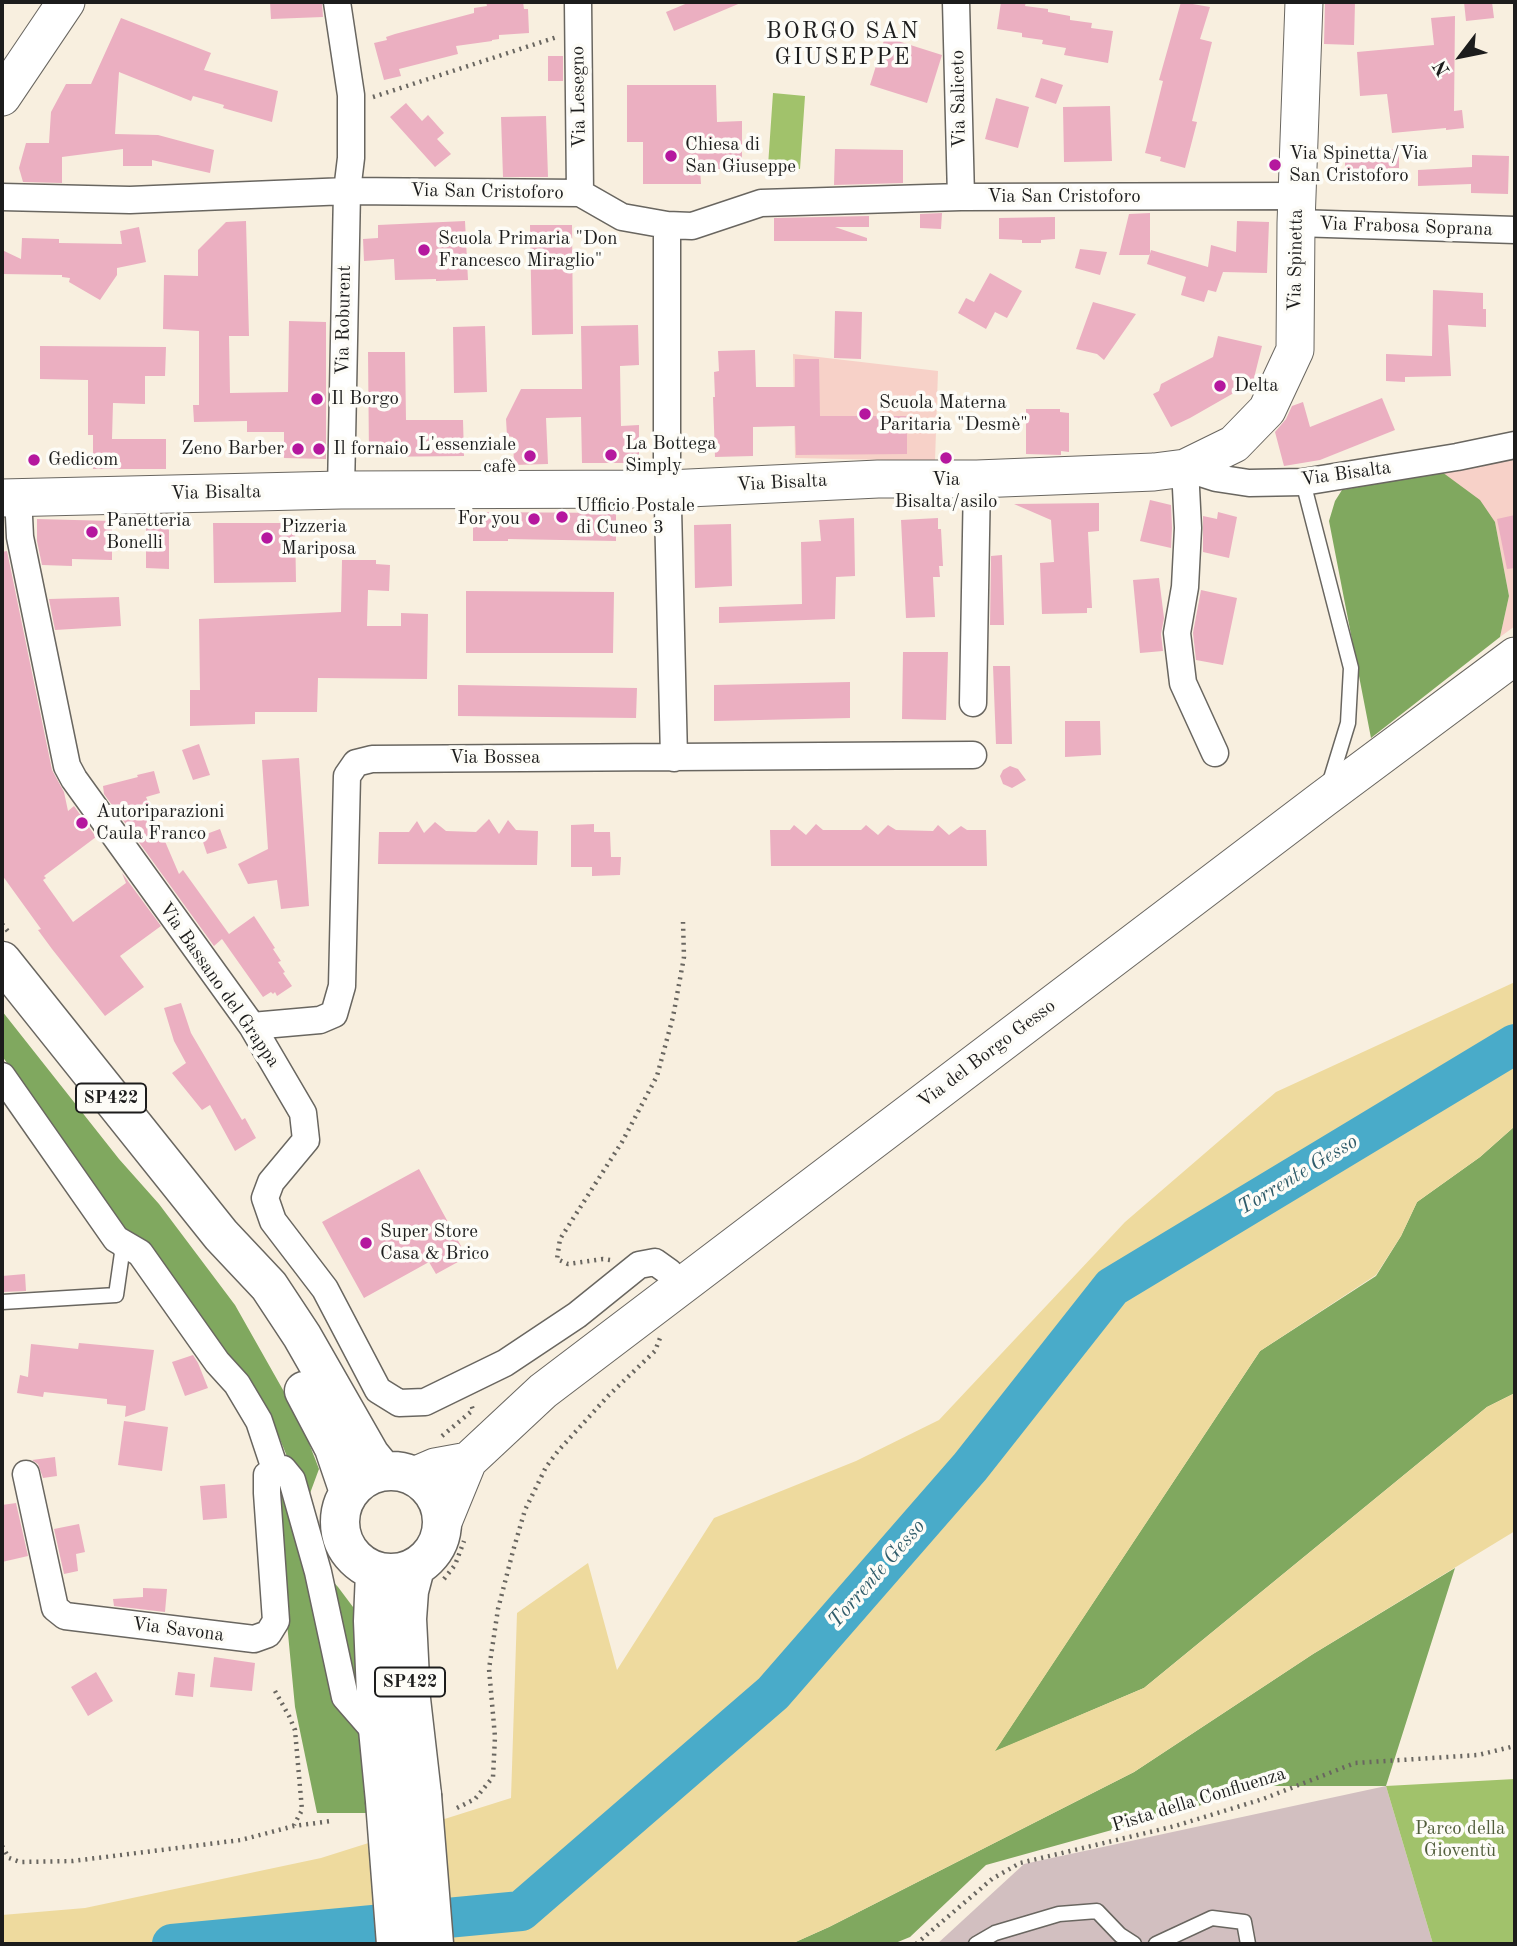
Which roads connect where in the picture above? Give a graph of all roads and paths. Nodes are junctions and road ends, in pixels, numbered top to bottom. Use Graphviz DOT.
graph roads {
  1 [pos="66,2"];
  2 [pos="337,2"];
  3 [pos="578,2"];
  4 [pos="956,2"];
  5 [pos="1304,2"];
  6 [pos="578,30"];
  7 [pos="2,97"];
  8 [pos="351,104"];
  9 [pos="347,191"];
  10 [pos="580,193"];
  11 [pos="2,197"];
  12 [pos="961,197"];
  13 [pos="1296,210"];
  14 [pos="667,225"];
  15 [pos="1515,230"];
  16 [pos="1515,445"];
  17 [pos="1185,468"];
  18 [pos="977,479"];
  19 [pos="1303,482"];
  20 [pos="668,489"];
  21 [pos="341,490"];
  22 [pos="10,497"];
  23 [pos="1515,656"];
  24 [pos="973,704"];
  25 [pos="1215,753"];
  26 [pos="973,755"];
  27 [pos="674,758"];
  28 [pos="1323,799"];
  29 [pos="683,922"];
  30 [pos="2,961"];
  31 [pos="252,1026"];
  32 [pos="2,1076"];
  33 [pos="221,1234"];
  34 [pos="116,1239"];
  35 [pos="639,1265"];
  36 [pos="680,1287"];
  37 [pos="2,1302"];
  38 [pos="661,1335"];
  39 [pos="468,1461"];
  40 [pos="275,1469"];
  41 [pos="26,1474"];
  42 [pos="398,1474"];
  43 [pos="349,1492"];
  44 [pos="454,1527"];
  45 [pos="375,1572"];
  46 [pos="429,1575"];
  47 [pos="275,1691"];
  48 [pos="379,1737"];
  49 [pos="1515,1746"];
  50 [pos="457,1808"];
  51 [pos="331,1821"];
  52 [pos="293,1826"];
  53 [pos="2,1846"];
  54 [pos="397,1944"];
  55 [pos="434,1944"];
  56 [pos="916,1944"];
  57 [pos="975,1944"];
  58 [pos="1134,1944"];
  59 [pos="1156,1944"];
  60 [pos="1248,1944"];
  1 -- 7 [label="street"];
  2 -- 8 [label="street, Via Roburent"];
  3 -- 6 [label="street, Via Lesegno"];
  4 -- 12 [label="street, Via Saliceto"];
  5 -- 13 [label="street, Via Spinetta"];
  6 -- 8 [label="path"];
  6 -- 10 [label="street, Via Lesegno"];
  8 -- 9 [label="street, Via Roburent"];
  9 -- 10 [label="street, Via San Cristoforo"];
  9 -- 11 [label="street, Via San Cristoforo"];
  9 -- 21 [label="street, Via Roburent"];
  10 -- 14 [label="street, Via San Cristoforo"];
  12 -- 13 [label="street, Via San Cristoforo"];
  12 -- 14 [label="street, Via San Cristoforo"];
  13 -- 15 [label="street, Via Frabosa Soprana"];
  13 -- 17 [label="street, Via Spinetta"];
  14 -- 20 [label="street"];
  16 -- 19 [label="street, Via Bisalta"];
  17 -- 18 [label="street, Via Bisalta"];
  17 -- 19 [label="street, Via Bisalta"];
  17 -- 25 [label="street"];
  18 -- 20 [label="street, Via Bisalta"];
  18 -- 24 [label="street"];
  19 -- 28 [label="lane"];
  20 -- 21 [label="street, Via Bisalta"];
  20 -- 27 [label="street"];
  21 -- 22 [label="street, Via Bisalta"];
  22 -- 31 [label="street, Via Bassano del Grappa"];
  23 -- 28 [label="street, Via del Borgo Gesso"];
  26 -- 27 [label="street, Via Bossea"];
  27 -- 31 [label="street, Via Bossea"];
  28 -- 36 [label="street, Via del Borgo Gesso"];
  29 -- 35 [label="path"];
  30 -- 33 [label="main road, SP422"];
  31 -- 35 [label="street, Via Bassano del Grappa"];
  32 -- 34 [label="street"];
  33 -- 42 [label="main road, SP422"];
  33 -- 43 [label="main road, SP422"];
  34 -- 37 [label="lane"];
  34 -- 40 [label="street"];
  35 -- 36 [label="street"];
  36 -- 39 [label="street, Via del Borgo Gesso"];
  38 -- 50 [label="path"];
  39 -- 42 [label="street"];
  39 -- 44 [label="street, Via del Borgo Gesso"];
  40 -- 41 [label="street, Via Savona"];
  40 -- 48 [label="street"];
  42 -- 43 [label="main road"];
  42 -- 44 [label="main road"];
  43 -- 45 [label="main road"];
  44 -- 46 [label="main road"];
  44 -- 46 [label="path"];
  45 -- 46 [label="main road"];
  45 -- 48 [label="main road, SP422"];
  46 -- 55 [label="main road, SP422, bridge"];
  47 -- 52 [label="path"];
  48 -- 54 [label="main road, SP422, bridge"];
  49 -- 56 [label="path, Pista della Confluenza"];
  51 -- 52 [label="path"];
  52 -- 53 [label="path"];
  57 -- 58 [label="lane"];
  59 -- 60 [label="lane"];
}
